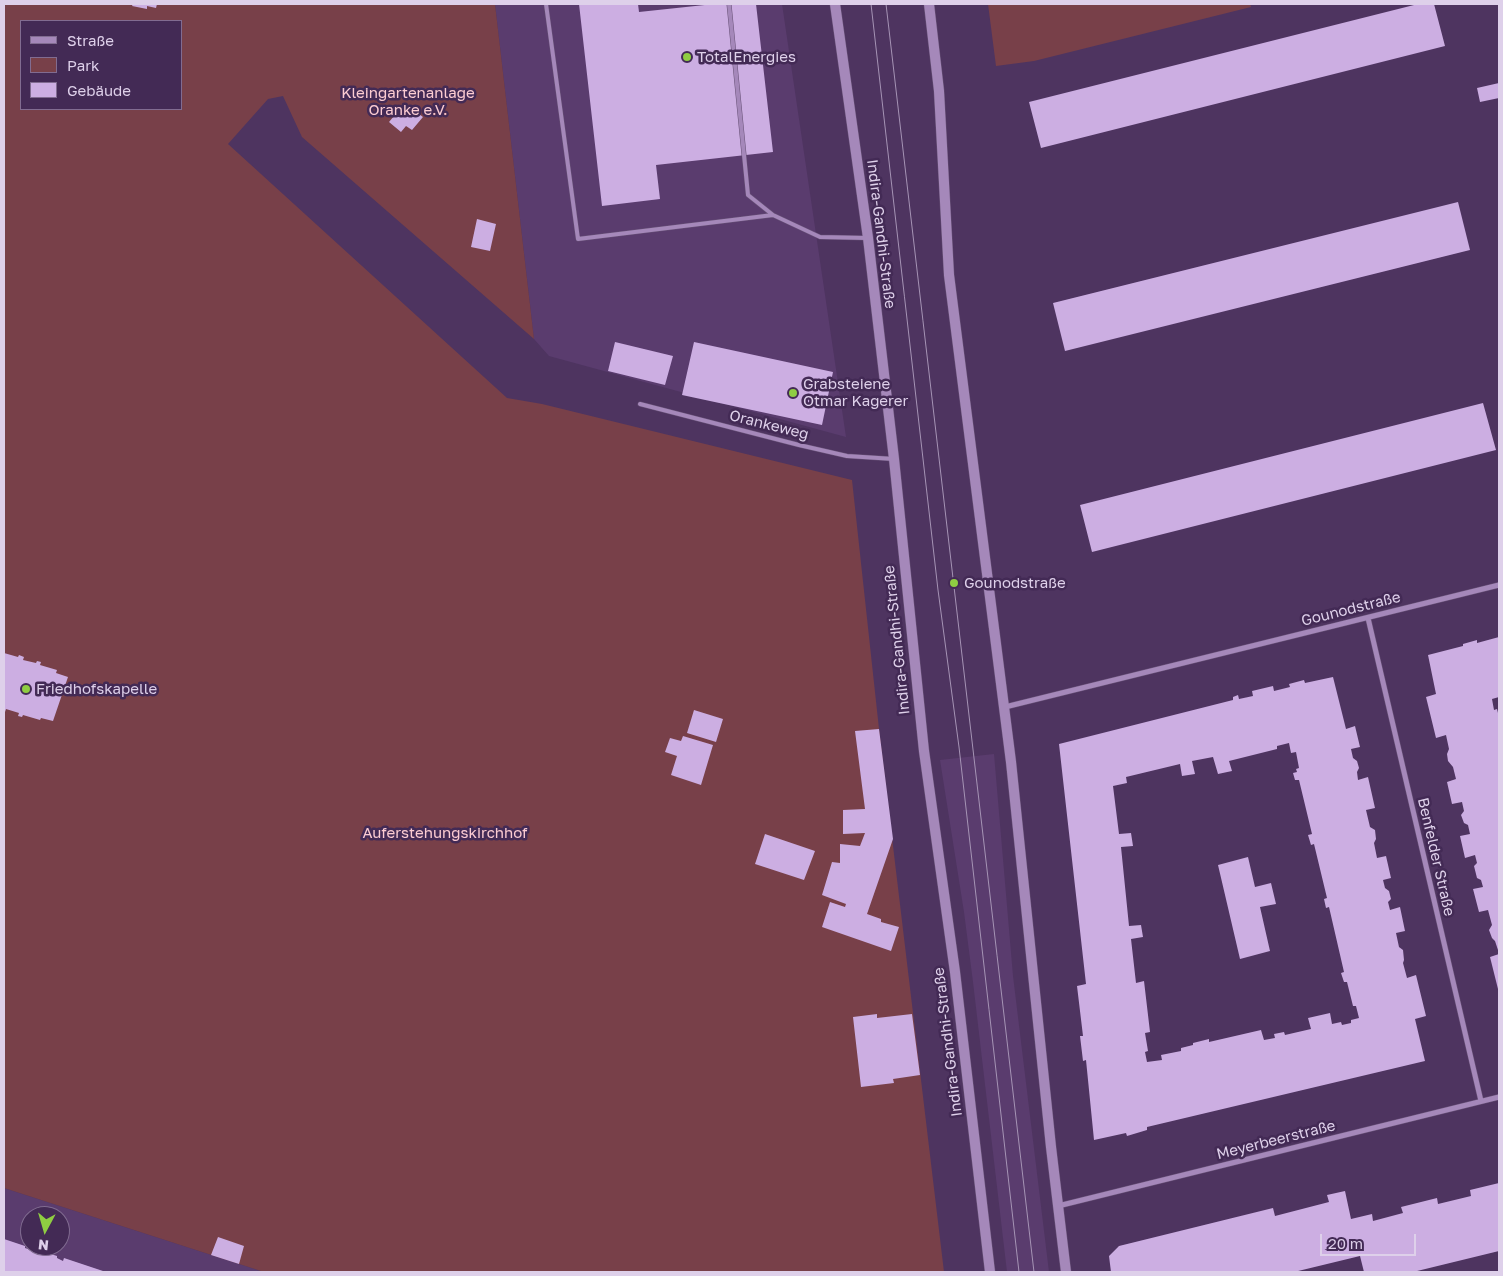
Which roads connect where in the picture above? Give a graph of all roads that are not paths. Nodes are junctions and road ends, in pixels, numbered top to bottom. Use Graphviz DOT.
graph roads {
  1 [pos="546,4"];
  2 [pos="729,4"];
  3 [pos="835,4"];
  4 [pos="929,4"];
  5 [pos="773,216"];
  6 [pos="868,238"];
  7 [pos="640,404"];
  8 [pos="894,459"];
  9 [pos="1499,585"];
  10 [pos="1368,618"];
  11 [pos="1005,707"];
  12 [pos="1499,1097"];
  13 [pos="1481,1101"];
  14 [pos="1058,1206"];
  15 [pos="990,1272"];
  16 [pos="1066,1272"];
  1 -- 5 [label="lane"];
  2 -- 5 [label="lane"];
  3 -- 6 [label="main road, Indira-Gandhi-Straße"];
  4 -- 11 [label="main road"];
  5 -- 6 [label="lane"];
  6 -- 8 [label="main road, Indira-Gandhi-Straße"];
  7 -- 8 [label="lane, Orankeweg"];
  8 -- 15 [label="main road, Indira-Gandhi-Straße"];
  9 -- 10 [label="street, Gounodstraße"];
  10 -- 11 [label="street, Gounodstraße"];
  10 -- 13 [label="street, Benfelder Straße"];
  11 -- 14 [label="main road"];
  12 -- 13 [label="street, Meyerbeerstraße"];
  13 -- 14 [label="street, Meyerbeerstraße"];
  14 -- 16 [label="main road"];
}
